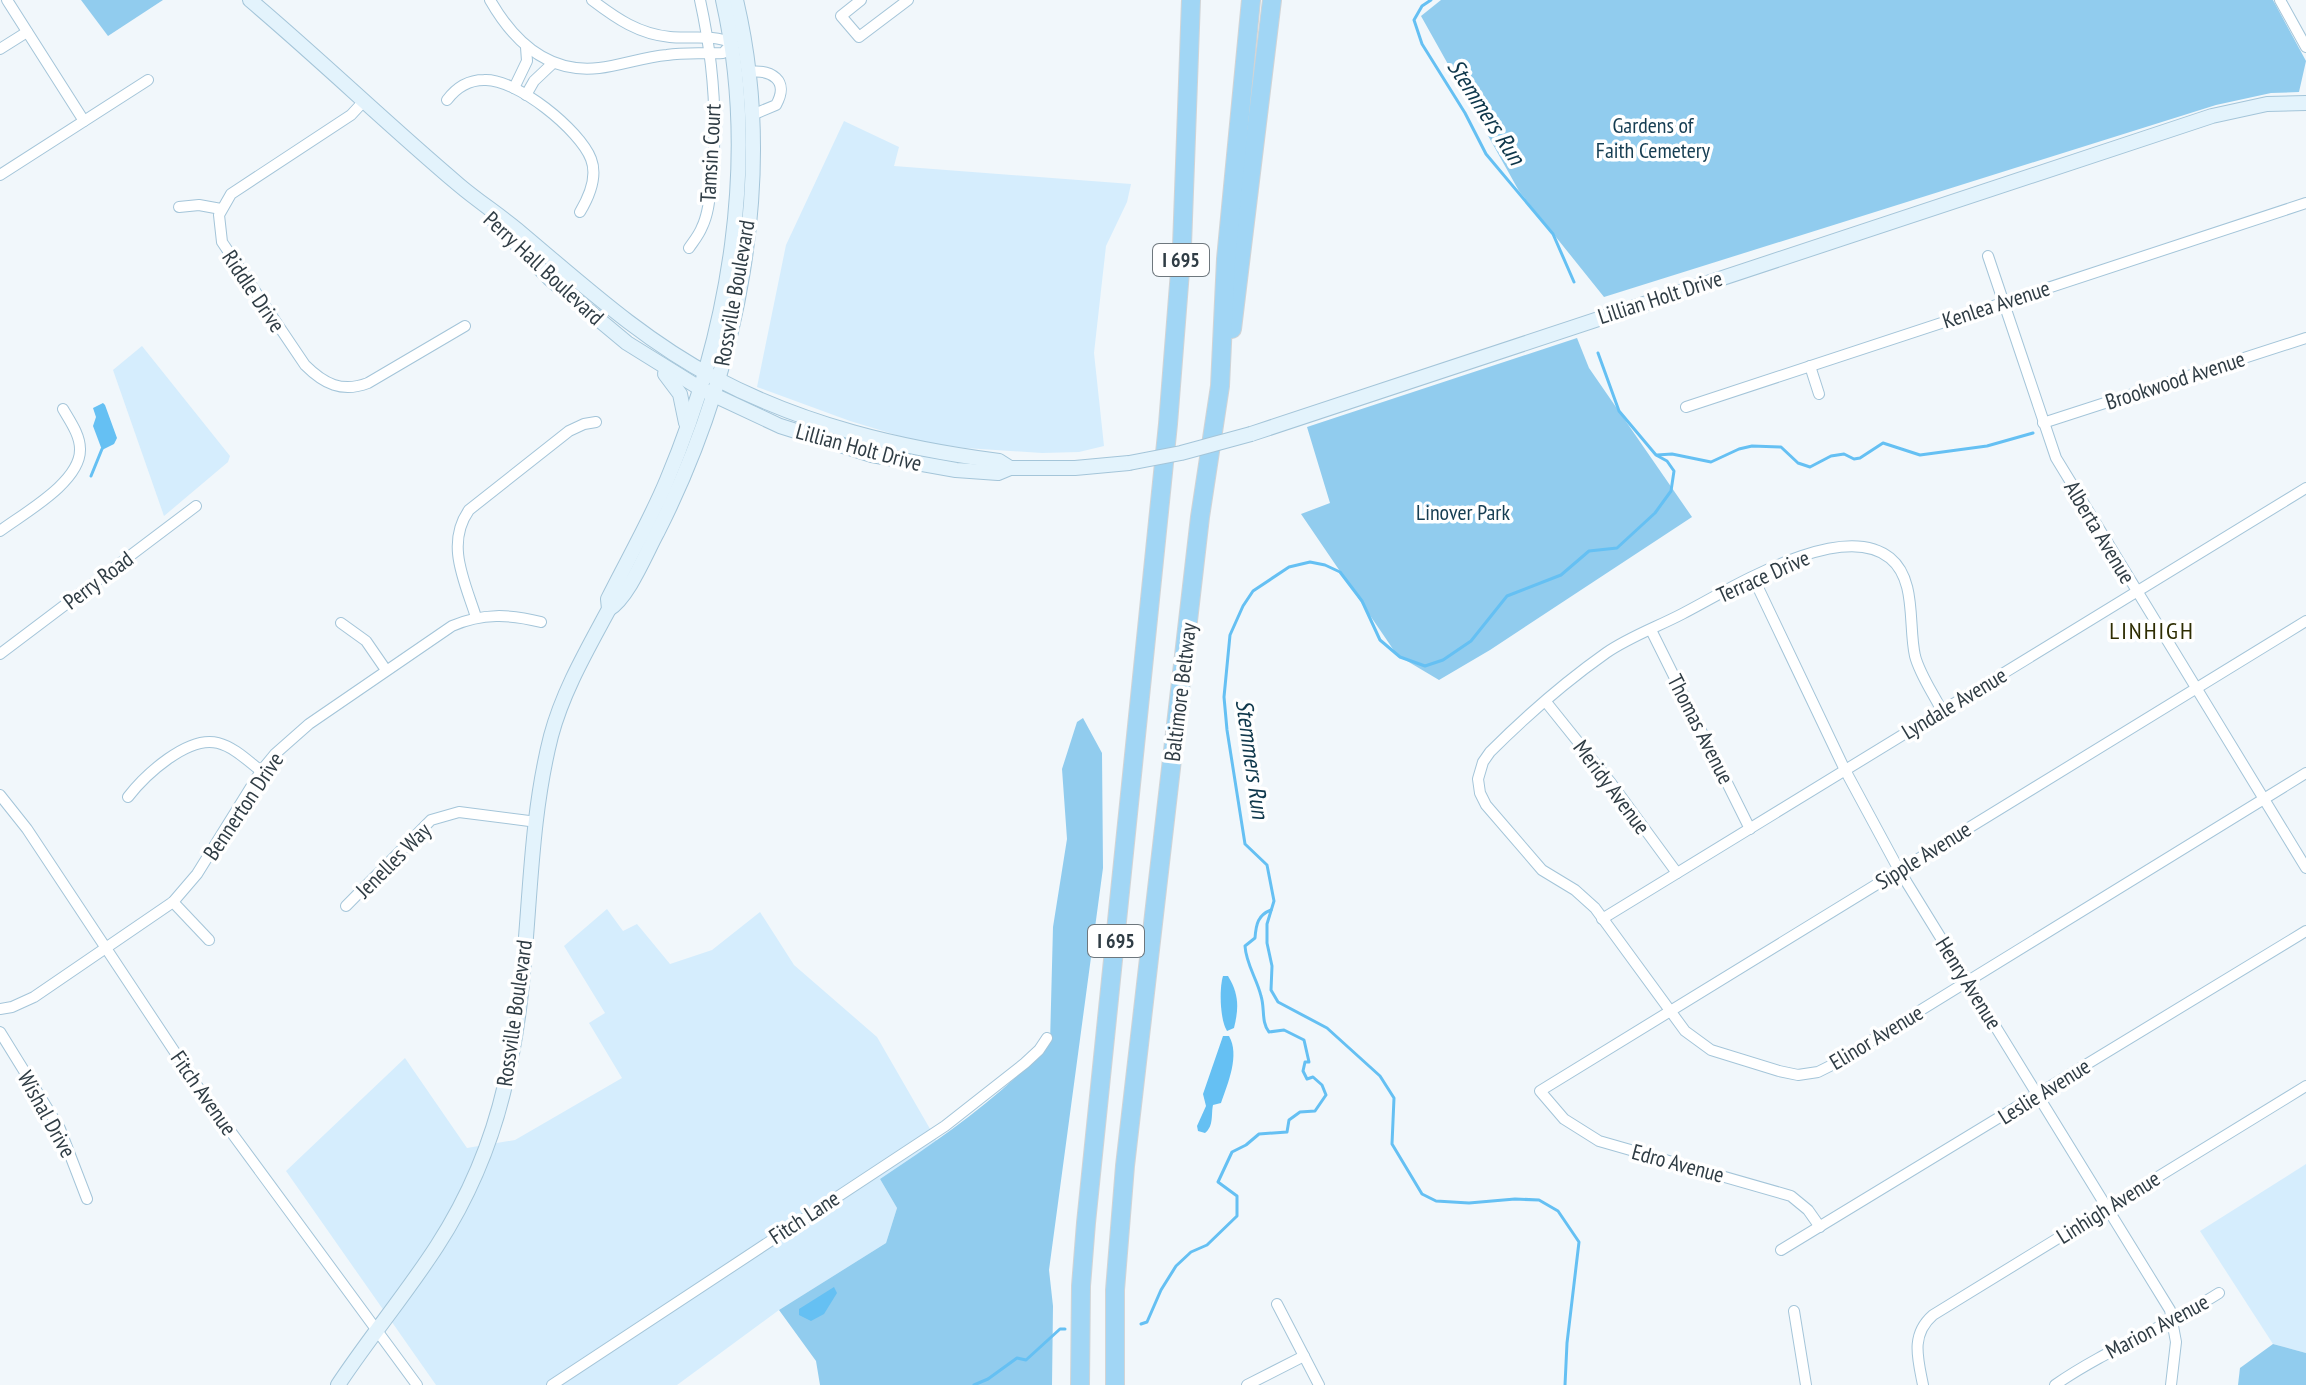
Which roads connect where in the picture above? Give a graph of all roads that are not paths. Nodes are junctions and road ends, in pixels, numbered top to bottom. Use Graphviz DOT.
graph roads {
  1 [pos="7,0"];
  2 [pos="250,0"];
  3 [pos="490,0"];
  4 [pos="592,0"];
  5 [pos="700,0"];
  6 [pos="723,0"];
  7 [pos="736,0"];
  8 [pos="861,0"];
  9 [pos="908,0"];
  10 [pos="1251,0"];
  11 [pos="1272,0"];
  12 [pos="2280,0"];
  13 [pos="1189,5"];
  14 [pos="27,32"];
  15 [pos="668,37"];
  16 [pos="708,38"];
  17 [pos="732,43"];
  18 [pos="526,47"];
  19 [pos="2306,47"];
  20 [pos="0,49"];
  21 [pos="709,53"];
  22 [pos="668,54"];
  23 [pos="553,63"];
  24 [pos="748,72"];
  25 [pos="148,80"];
  26 [pos="514,88"];
  27 [pos="526,95"];
  28 [pos="447,100"];
  29 [pos="364,101"];
  30 [pos="2306,103"];
  31 [pos="752,115"];
  32 [pos="84,121"];
  33 [pos="0,175"];
  34 [pos="461,187"];
  35 [pos="2306,203"];
  36 [pos="179,207"];
  37 [pos="221,209"];
  38 [pos="580,212"];
  39 [pos="689,248"];
  40 [pos="1988,256"];
  41 [pos="2003,301"];
  42 [pos="465,326"];
  43 [pos="2306,338"];
  44 [pos="651,359"];
  45 [pos="1810,366"];
  46 [pos="712,376"];
  47 [pos="1220,386"];
  48 [pos="707,392"];
  49 [pos="1819,394"];
  50 [pos="1686,407"];
  51 [pos="63,409"];
  52 [pos="596,422"];
  53 [pos="2043,423"];
  54 [pos="687,428"];
  55 [pos="874,439"];
  56 [pos="872,455"];
  57 [pos="1010,468"];
  58 [pos="2306,488"];
  59 [pos="196,506"];
  60 [pos="0,531"];
  61 [pos="1753,577"];
  62 [pos="2137,592"];
  63 [pos="609,609"];
  64 [pos="476,617"];
  65 [pos="2306,621"];
  66 [pos="541,622"];
  67 [pos="341,623"];
  68 [pos="1651,630"];
  69 [pos="0,654"];
  70 [pos="386,670"];
  71 [pos="2196,688"];
  72 [pos="1546,702"];
  73 [pos="1942,711"];
  74 [pos="1845,770"];
  75 [pos="261,771"];
  76 [pos="2306,773"];
  77 [pos="0,795"];
  78 [pos="128,797"];
  79 [pos="2264,799"];
  80 [pos="537,822"];
  81 [pos="1750,829"];
  82 [pos="2306,868"];
  83 [pos="1899,870"];
  84 [pos="1677,873"];
  85 [pos="173,902"];
  86 [pos="346,906"];
  87 [pos="1602,919"];
  88 [pos="2306,931"];
  89 [pos="209,940"];
  90 [pos="106,948"];
  91 [pos="1968,982"];
  92 [pos="0,1009"];
  93 [pos="1670,1010"];
  94 [pos="0,1032"];
  95 [pos="1047,1038"];
  96 [pos="2306,1086"];
  97 [pos="1540,1091"];
  98 [pos="2037,1095"];
  99 [pos="1133,1098"];
  100 [pos="87,1199"];
  101 [pos="2108,1208"];
  102 [pos="1820,1227"];
  103 [pos="1781,1250"];
  104 [pos="2219,1293"];
  105 [pos="1277,1304"];
  106 [pos="1794,1311"];
  107 [pos="2174,1320"];
  108 [pos="376,1330"];
  109 [pos="1304,1356"];
  110 [pos="1080,1383"];
  111 [pos="338,1385"];
  112 [pos="417,1385"];
  113 [pos="552,1385"];
  114 [pos="1115,1385"];
  115 [pos="1124,1385"];
  116 [pos="1247,1385"];
  117 [pos="1319,1385"];
  118 [pos="1806,1385"];
  119 [pos="1923,1385"];
  120 [pos="2055,1385"];
  121 [pos="2171,1385"];
  1 -- 14 [label="street"];
  2 -- 29 [label="main road, Perry Hall Boulevard"];
  3 -- 18 [label="street"];
  4 -- 15 [label="street"];
  5 -- 16 [label="street, Tamsin Court"];
  6 -- 17 [label="main road, Rossville Boulevard"];
  7 -- 24 [label="main road, Rossville Boulevard"];
  8 -- 9 [label="street"];
  10 -- 47 [label="highway, Baltimore Beltway / I 695"];
  11 -- 47 [label="highway"];
  12 -- 19 [label="street"];
  13 -- 110 [label="highway, Baltimore Beltway / I 695"];
  14 -- 20 [label="street"];
  14 -- 32 [label="street"];
  15 -- 16 [label="street"];
  15 -- 22 [label="street"];
  16 -- 17 [label="street"];
  16 -- 21 [label="street, Tamsin Court"];
  17 -- 21 [label="street"];
  17 -- 46 [label="main road, Rossville Boulevard"];
  18 -- 23 [label="street"];
  18 -- 26 [label="street"];
  21 -- 22 [label="street"];
  21 -- 39 [label="street, Tamsin Court"];
  22 -- 23 [label="street"];
  23 -- 27 [label="street"];
  24 -- 31 [label="main road, Rossville Boulevard"];
  24 -- 31 [label="street"];
  25 -- 32 [label="street"];
  26 -- 27 [label="street"];
  26 -- 28 [label="street"];
  27 -- 38 [label="street"];
  29 -- 34 [label="main road, Perry Hall Boulevard"];
  29 -- 37 [label="street"];
  30 -- 57 [label="main road, Lillian Holt Drive, bridge"];
  31 -- 46 [label="main road, Rossville Boulevard"];
  32 -- 33 [label="street"];
  34 -- 44 [label="main road, Perry Hall Boulevard"];
  34 -- 46 [label="main road, Perry Hall Boulevard"];
  35 -- 41 [label="street, Kenlea Avenue"];
  36 -- 37 [label="street"];
  37 -- 42 [label="street, Riddle Drive"];
  40 -- 41 [label="street, Alberta Avenue"];
  41 -- 45 [label="street, Kenlea Avenue"];
  41 -- 53 [label="street, Alberta Avenue"];
  43 -- 53 [label="street, Brookwood Avenue"];
  44 -- 48 [label="main road, Perry Hall Boulevard"];
  44 -- 54 [label="main road"];
  45 -- 49 [label="street"];
  45 -- 50 [label="street, Kenlea Avenue"];
  46 -- 48 [label="main road, Rossville Boulevard"];
  46 -- 55 [label="main road, Lillian Holt Drive"];
  47 -- 99 [label="highway, Baltimore Beltway / I 695"];
  48 -- 54 [label="main road, Rossville Boulevard"];
  48 -- 56 [label="main road, Lillian Holt Drive"];
  48 -- 63 [label="main road, Rossville Boulevard"];
  51 -- 60 [label="street"];
  52 -- 64 [label="street"];
  53 -- 62 [label="street, Alberta Avenue"];
  54 -- 63 [label="main road, Rossville Boulevard"];
  55 -- 56 [label="main road"];
  55 -- 57 [label="main road, Lillian Holt Drive"];
  56 -- 57 [label="main road, Lillian Holt Drive"];
  58 -- 62 [label="street, Lyndale Avenue"];
  59 -- 69 [label="street, Perry Road"];
  61 -- 68 [label="street, Terrace Drive"];
  61 -- 73 [label="street, Terrace Drive"];
  61 -- 74 [label="street, Henry Avenue"];
  62 -- 71 [label="street, Alberta Avenue"];
  62 -- 73 [label="street, Lyndale Avenue"];
  63 -- 80 [label="main road, Rossville Boulevard"];
  64 -- 66 [label="street, Bennerton Drive"];
  64 -- 70 [label="street, Bennerton Drive"];
  65 -- 71 [label="street, Sipple Avenue"];
  67 -- 70 [label="street"];
  68 -- 72 [label="street, Terrace Drive"];
  68 -- 81 [label="street, Thomas Avenue"];
  70 -- 75 [label="street, Bennerton Drive"];
  71 -- 79 [label="street, Alberta Avenue"];
  71 -- 83 [label="street, Sipple Avenue"];
  72 -- 84 [label="street, Meridy Avenue"];
  72 -- 87 [label="street, Elinor Avenue"];
  73 -- 74 [label="street, Lyndale Avenue"];
  74 -- 81 [label="street, Lyndale Avenue"];
  74 -- 83 [label="street, Henry Avenue"];
  75 -- 78 [label="street"];
  75 -- 85 [label="street, Bennerton Drive"];
  76 -- 79 [label="street, Elinor Avenue"];
  77 -- 90 [label="street, Fitch Avenue"];
  79 -- 82 [label="street, Alberta Avenue"];
  79 -- 91 [label="street, Elinor Avenue"];
  80 -- 86 [label="street, Jenelles Way"];
  80 -- 108 [label="main road, Rossville Boulevard"];
  81 -- 84 [label="street, Lyndale Avenue"];
  83 -- 91 [label="street, Henry Avenue"];
  83 -- 93 [label="street, Sipple Avenue"];
  84 -- 87 [label="street, Lyndale Avenue"];
  85 -- 89 [label="street"];
  85 -- 90 [label="street, Bennerton Drive"];
  87 -- 93 [label="street, Elinor Avenue"];
  88 -- 98 [label="street, Leslie Avenue"];
  90 -- 92 [label="street, Bennerton Drive"];
  90 -- 108 [label="street, Fitch Avenue"];
  91 -- 93 [label="street, Elinor Avenue"];
  91 -- 98 [label="street, Henry Avenue"];
  93 -- 97 [label="street, Sipple Avenue"];
  94 -- 100 [label="street, Wishal Drive"];
  95 -- 113 [label="street, Fitch Lane"];
  96 -- 101 [label="street, Linhigh Avenue"];
  97 -- 102 [label="street, Edro Avenue"];
  98 -- 101 [label="street, Henry Avenue"];
  98 -- 102 [label="street, Leslie Avenue"];
  99 -- 114 [label="highway, Baltimore Beltway / I 695"];
  99 -- 115 [label="highway"];
  101 -- 107 [label="street, Henry Avenue"];
  101 -- 119 [label="street, Linhigh Avenue"];
  102 -- 103 [label="street, Leslie Avenue"];
  104 -- 107 [label="street, Marion Avenue"];
  105 -- 109 [label="street"];
  106 -- 118 [label="street"];
  107 -- 120 [label="street, Marion Avenue"];
  107 -- 121 [label="street"];
  108 -- 111 [label="main road, Rossville Boulevard"];
  108 -- 112 [label="street, Fitch Avenue"];
  109 -- 116 [label="street"];
  109 -- 117 [label="street"];
}
